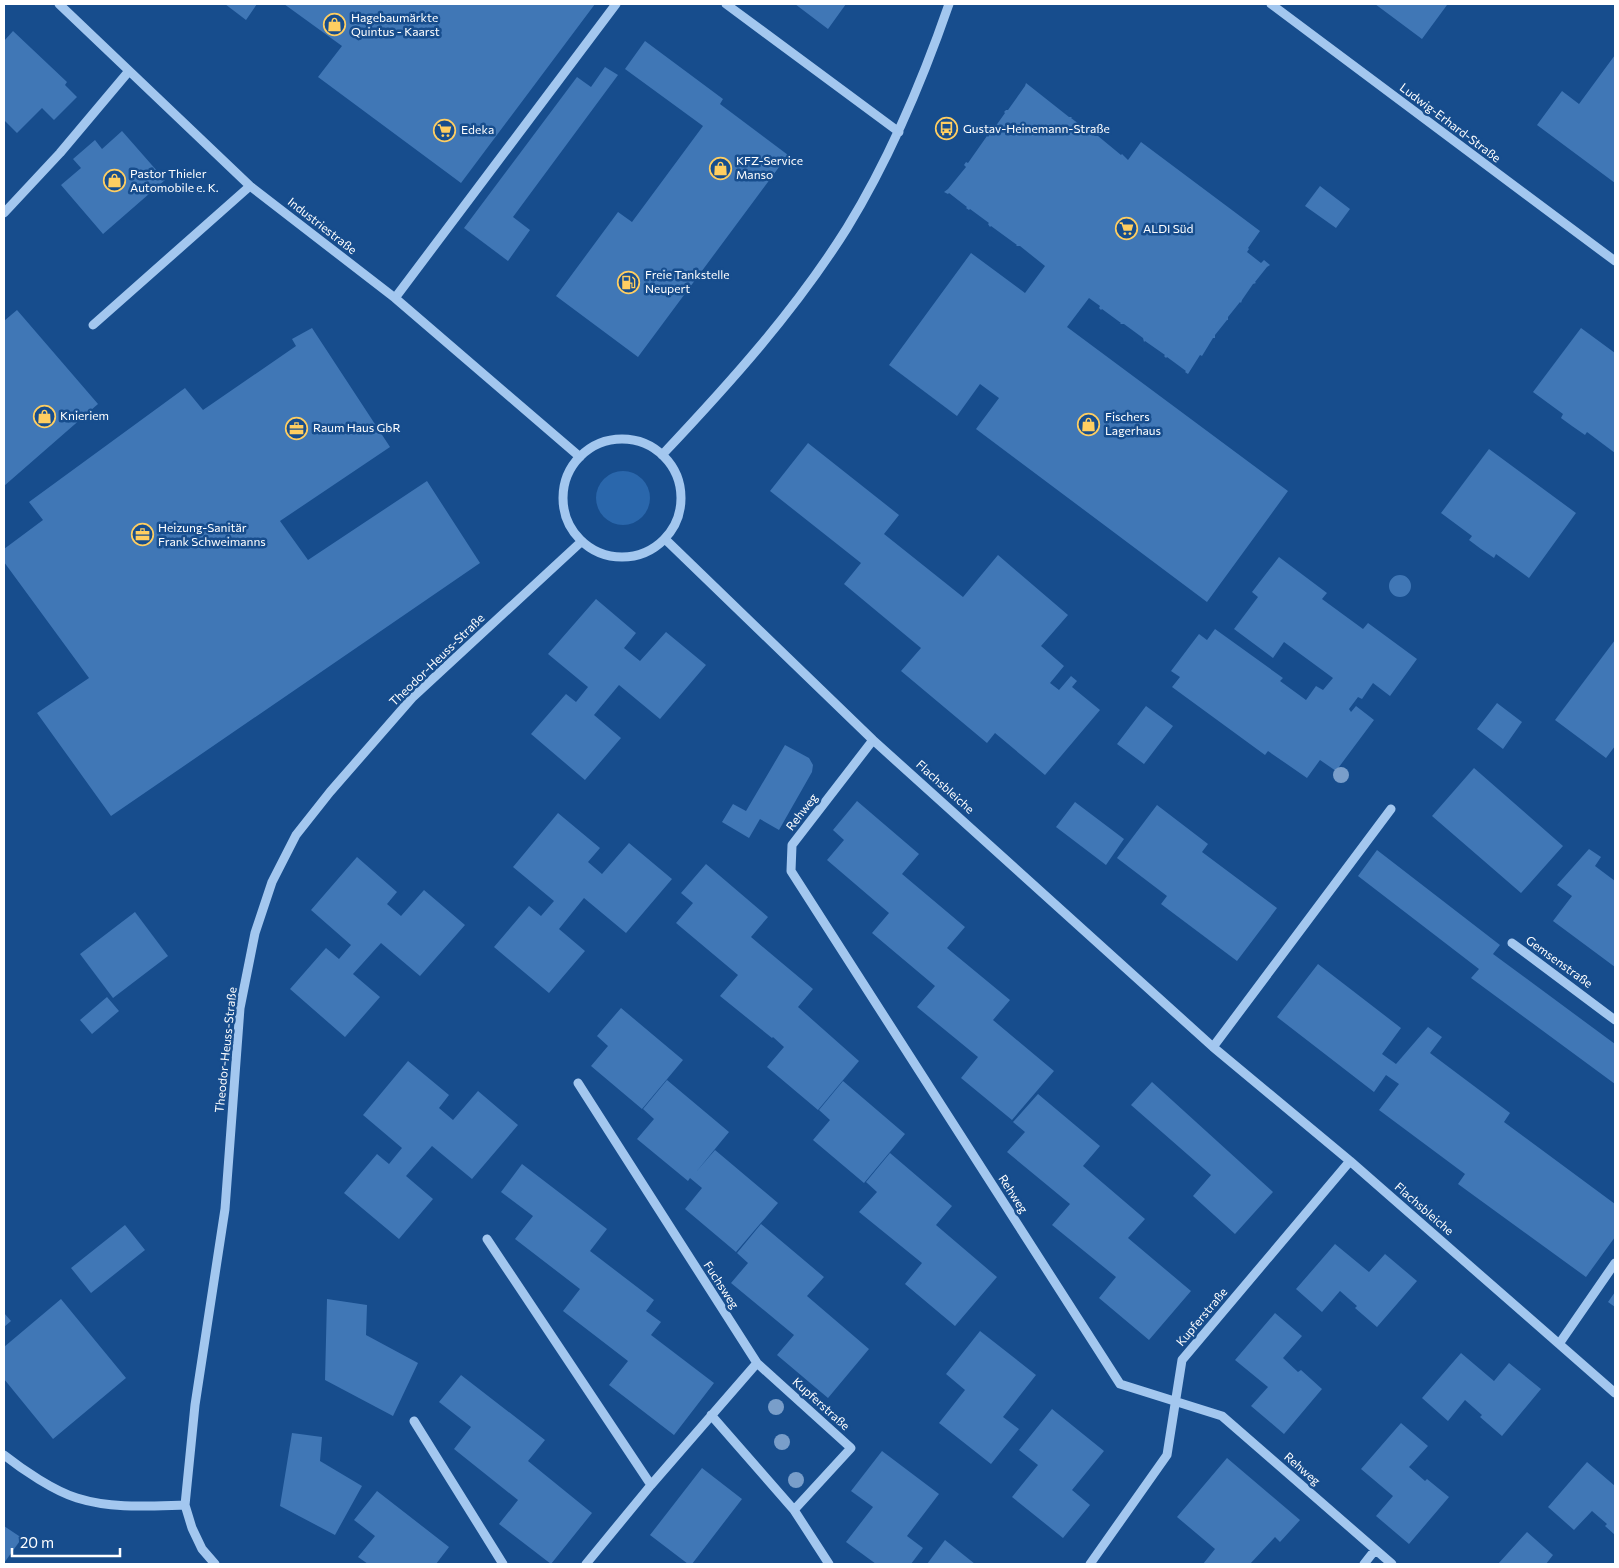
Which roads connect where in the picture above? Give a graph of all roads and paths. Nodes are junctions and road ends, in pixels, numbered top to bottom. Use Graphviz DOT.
graph roads {
  1 [pos="59,4"];
  2 [pos="616,4"];
  3 [pos="726,4"];
  4 [pos="949,4"];
  5 [pos="1271,4"];
  6 [pos="129,71"];
  7 [pos="899,132"];
  8 [pos="250,186"];
  9 [pos="4,213"];
  10 [pos="1615,261"];
  11 [pos="395,298"];
  12 [pos="93,325"];
  13 [pos="662,455"];
  14 [pos="580,457"];
  15 [pos="665,539"];
  16 [pos="582,541"];
  17 [pos="873,740"];
  18 [pos="1391,809"];
  19 [pos="1512,943"];
  20 [pos="1615,1020"];
  21 [pos="1213,1047"];
  22 [pos="578,1084"];
  23 [pos="1350,1161"];
  24 [pos="487,1239"];
  25 [pos="1615,1263"];
  26 [pos="1559,1344"];
  27 [pos="756,1363"];
  28 [pos="1615,1392"];
  29 [pos="1175,1402"];
  30 [pos="711,1416"];
  31 [pos="414,1421"];
  32 [pos="4,1455"];
  33 [pos="651,1485"];
  34 [pos="185,1505"];
  35 [pos="794,1510"];
  36 [pos="1376,1550"];
  37 [pos="215,1564"];
  38 [pos="504,1564"];
  39 [pos="586,1564"];
  40 [pos="829,1564"];
  41 [pos="1090,1564"];
  42 [pos="1364,1564"];
  43 [pos="1392,1564"];
  1 -- 6 [label="street, Industriestraße"];
  2 -- 11 [label="street"];
  3 -- 7 [label="street"];
  4 -- 7 [label="street"];
  5 -- 10 [label="street, Ludwig-Erhard-Straße"];
  6 -- 8 [label="street, Industriestraße"];
  6 -- 9 [label="street"];
  7 -- 13 [label="street"];
  8 -- 11 [label="street, Industriestraße"];
  8 -- 12 [label="street"];
  11 -- 14 [label="street, Industriestraße"];
  13 -- 14 [label="street"];
  13 -- 15 [label="street"];
  14 -- 16 [label="street"];
  15 -- 16 [label="street"];
  15 -- 17 [label="street, Flachsbleiche"];
  16 -- 34 [label="street, Theodor-Heuss-Straße"];
  17 -- 21 [label="street, Flachsbleiche"];
  17 -- 29 [label="street, Rehweg"];
  18 -- 21 [label="street"];
  19 -- 20 [label="street, Gemsenstraße"];
  21 -- 23 [label="street, Flachsbleiche"];
  22 -- 27 [label="street, Fuchsweg"];
  23 -- 26 [label="street, Flachsbleiche"];
  23 -- 29 [label="street, Kupferstraße"];
  24 -- 33 [label="street"];
  25 -- 26 [label="street"];
  26 -- 28 [label="street, Flachsbleiche"];
  27 -- 30 [label="street"];
  27 -- 35 [label="street, Kupferstraße"];
  29 -- 36 [label="street, Rehweg"];
  29 -- 41 [label="street, Kupferstraße"];
  30 -- 33 [label="street"];
  30 -- 35 [label="street"];
  31 -- 38 [label="street"];
  32 -- 34 [label="street"];
  33 -- 39 [label="street"];
  34 -- 37 [label="street"];
  35 -- 40 [label="street"];
  36 -- 42 [label="street"];
  36 -- 43 [label="street, Rehweg"];
}
